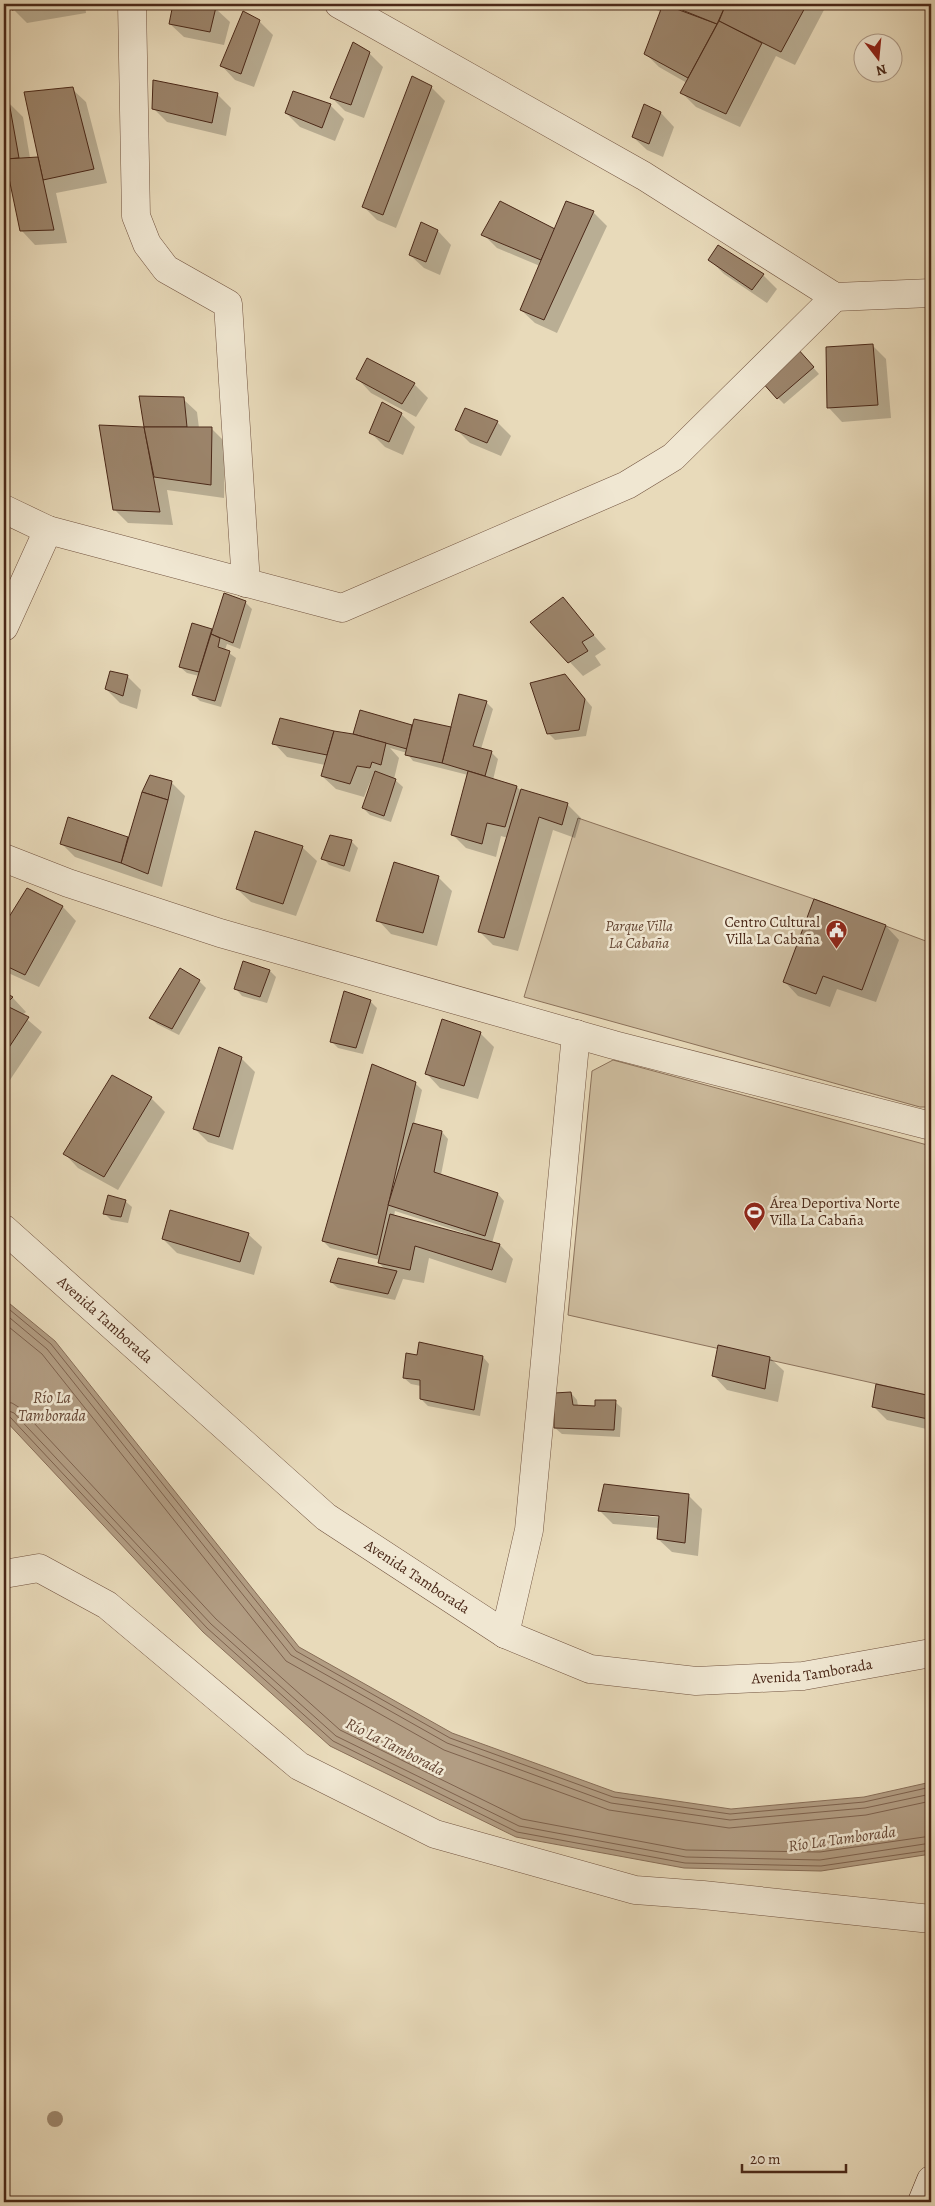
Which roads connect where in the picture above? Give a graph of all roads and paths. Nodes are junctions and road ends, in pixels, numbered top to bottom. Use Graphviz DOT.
graph roads {
  1 [pos="132,4"];
  2 [pos="339,4"];
  3 [pos="931,292"];
  4 [pos="835,297"];
  5 [pos="4,509"];
  6 [pos="48,530"];
  7 [pos="246,583"];
  8 [pos="4,627"];
  9 [pos="4,858"];
  10 [pos="576,1034"];
  11 [pos="931,1126"];
  12 [pos="4,1229"];
  13 [pos="4,1574"];
  14 [pos="505,1634"];
  15 [pos="931,1653"];
  16 [pos="931,1919"];
  17 [pos="931,2180"];
  18 [pos="922,2202"];
  1 -- 7 [label="street"];
  2 -- 4 [label="street"];
  3 -- 4 [label="street"];
  4 -- 7 [label="street"];
  5 -- 6 [label="street"];
  6 -- 7 [label="street"];
  6 -- 8 [label="street"];
  9 -- 10 [label="street"];
  10 -- 11 [label="street"];
  10 -- 14 [label="street"];
  12 -- 14 [label="street, Avenida Tamborada"];
  13 -- 16 [label="street"];
  14 -- 15 [label="street, Avenida Tamborada"];
  17 -- 18 [label="street"];
}
